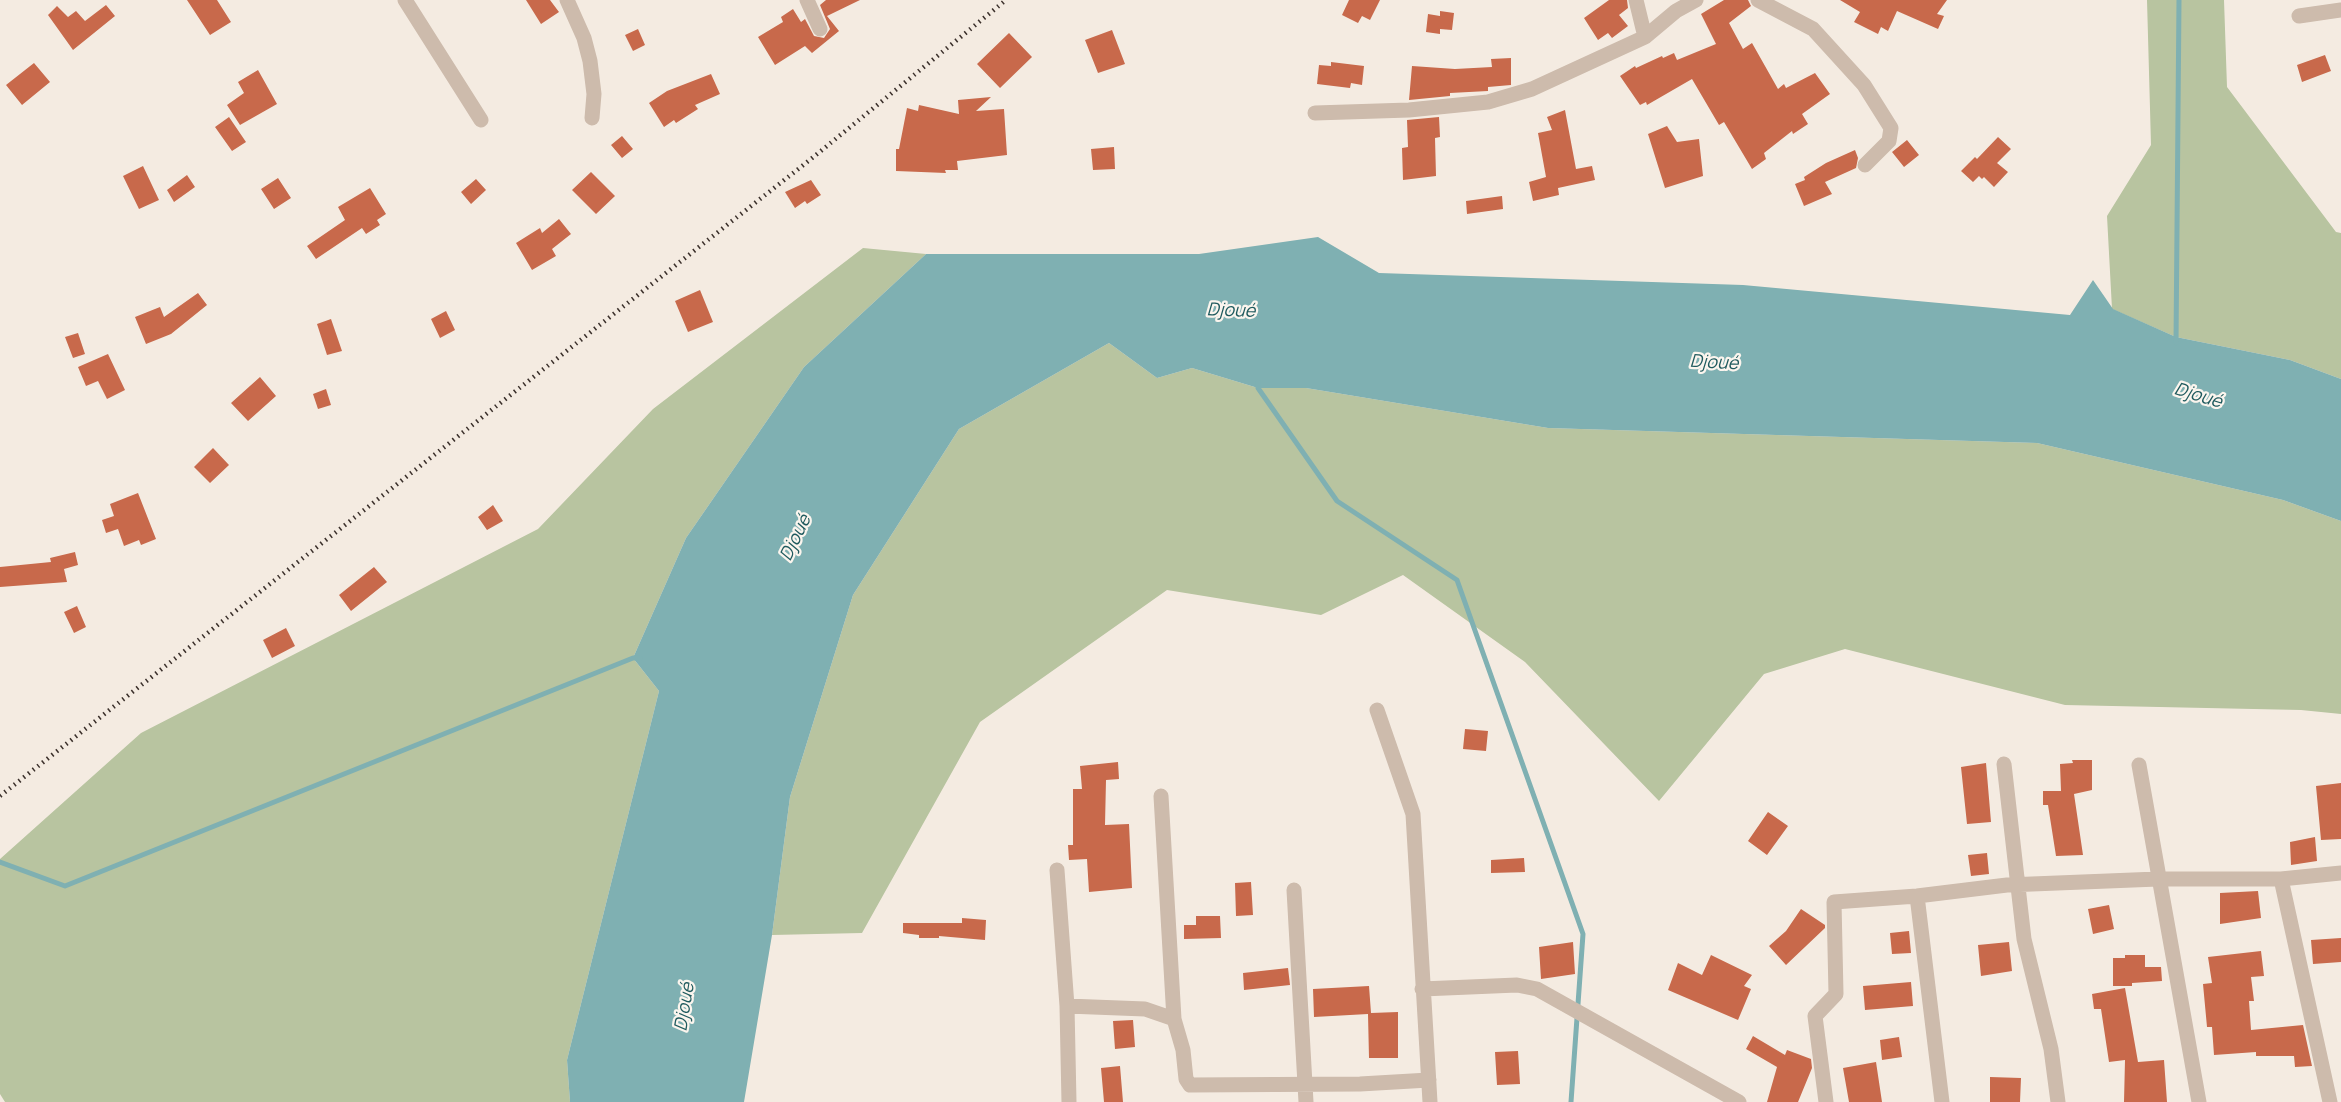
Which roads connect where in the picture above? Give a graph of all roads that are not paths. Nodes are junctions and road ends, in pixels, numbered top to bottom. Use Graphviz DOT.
graph roads {
  1 [pos="405,0"];
  2 [pos="567,0"];
  3 [pos="807,0"];
  4 [pos="1636,0"];
  5 [pos="1696,0"];
  6 [pos="1758,0"];
  7 [pos="2341,10"];
  8 [pos="2299,16"];
  9 [pos="820,29"];
  10 [pos="1645,37"];
  11 [pos="1315,113"];
  12 [pos="592,118"];
  13 [pos="481,120"];
  14 [pos="1865,165"];
  15 [pos="1377,710"];
  16 [pos="2004,764"];
  17 [pos="2139,765"];
  18 [pos="1161,796"];
  19 [pos="1057,870"];
  20 [pos="2341,873"];
  21 [pos="2158,879"];
  22 [pos="2281,879"];
  23 [pos="2016,885"];
  24 [pos="1294,890"];
  25 [pos="1917,896"];
  26 [pos="1422,989"];
  27 [pos="1067,1006"];
  28 [pos="1173,1018"];
  29 [pos="1429,1080"];
  30 [pos="1305,1084"];
  31 [pos="1069,1102"];
  32 [pos="1306,1102"];
  33 [pos="1430,1102"];
  34 [pos="1739,1102"];
  35 [pos="1826,1102"];
  36 [pos="1942,1102"];
  37 [pos="2058,1102"];
  38 [pos="2199,1102"];
  39 [pos="2330,1102"];
  1 -- 13 [label="street"];
  2 -- 12 [label="street"];
  3 -- 9 [label="street"];
  4 -- 10 [label="street"];
  5 -- 10 [label="street"];
  6 -- 14 [label="street"];
  7 -- 8 [label="street"];
  10 -- 11 [label="street"];
  15 -- 26 [label="street"];
  16 -- 23 [label="street"];
  17 -- 21 [label="street"];
  18 -- 28 [label="street"];
  19 -- 27 [label="street"];
  20 -- 22 [label="street"];
  21 -- 22 [label="street"];
  21 -- 23 [label="street"];
  21 -- 38 [label="street"];
  22 -- 39 [label="street"];
  23 -- 25 [label="street"];
  23 -- 37 [label="street"];
  24 -- 30 [label="street"];
  25 -- 35 [label="street"];
  25 -- 36 [label="street"];
  26 -- 29 [label="street"];
  26 -- 34 [label="street"];
  27 -- 28 [label="street"];
  27 -- 31 [label="street"];
  28 -- 30 [label="street"];
  29 -- 30 [label="street"];
  29 -- 33 [label="street"];
  30 -- 32 [label="street"];
}
